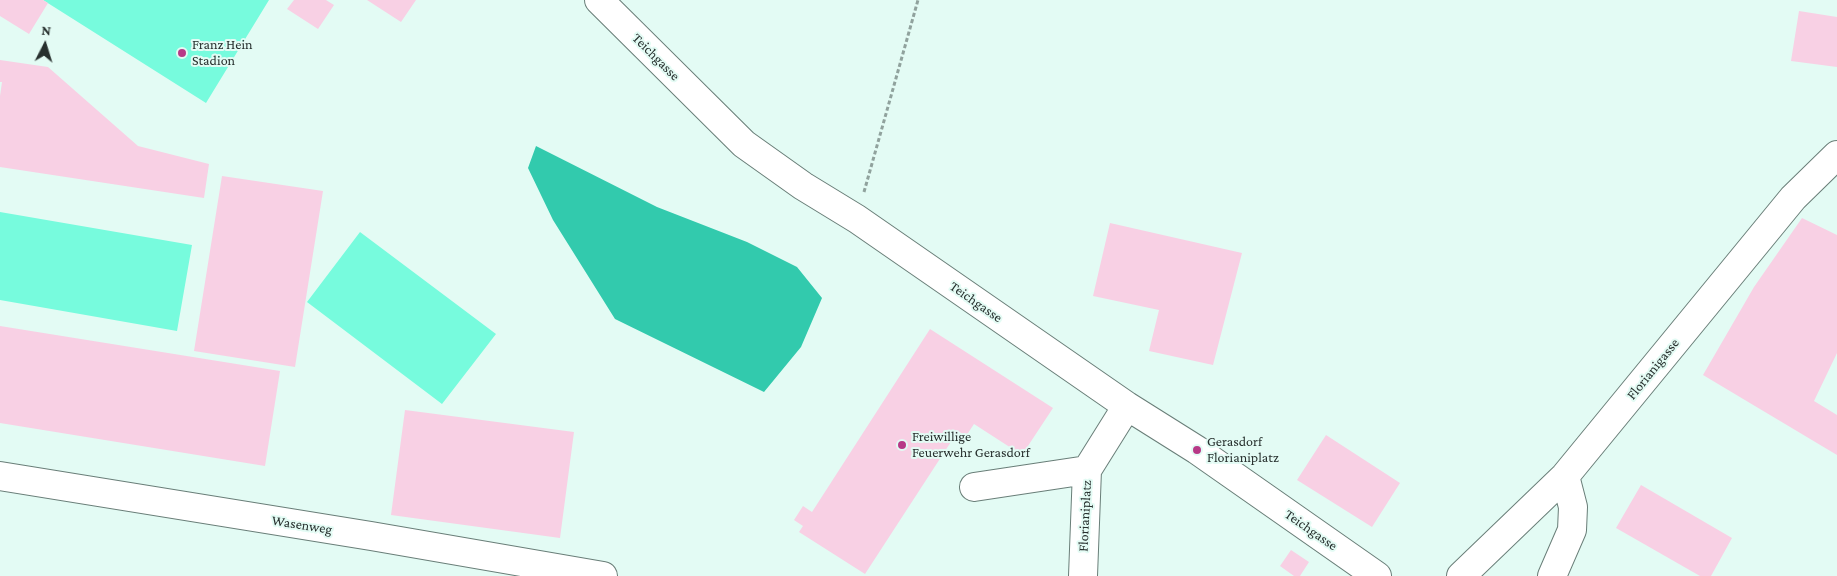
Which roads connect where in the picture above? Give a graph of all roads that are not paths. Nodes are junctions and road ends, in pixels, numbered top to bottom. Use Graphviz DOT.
graph roads {
  1 [pos="599,0"];
  2 [pos="1837,155"];
  3 [pos="1126,406"];
  4 [pos="1087,470"];
  5 [pos="0,476"];
  6 [pos="1565,476"];
  7 [pos="974,487"];
  8 [pos="603,576"];
  9 [pos="1083,576"];
  10 [pos="1377,576"];
  11 [pos="1461,576"];
  12 [pos="1552,576"];
  1 -- 3 [label="street, Teichgasse"];
  2 -- 6 [label="street, Florianigasse"];
  3 -- 4 [label="street, Florianiplatz"];
  3 -- 10 [label="street, Teichgasse"];
  4 -- 7 [label="street"];
  4 -- 9 [label="street, Florianiplatz"];
  5 -- 8 [label="street, Wasenweg"];
  6 -- 11 [label="street, Florianigasse"];
  6 -- 12 [label="street"];
}
